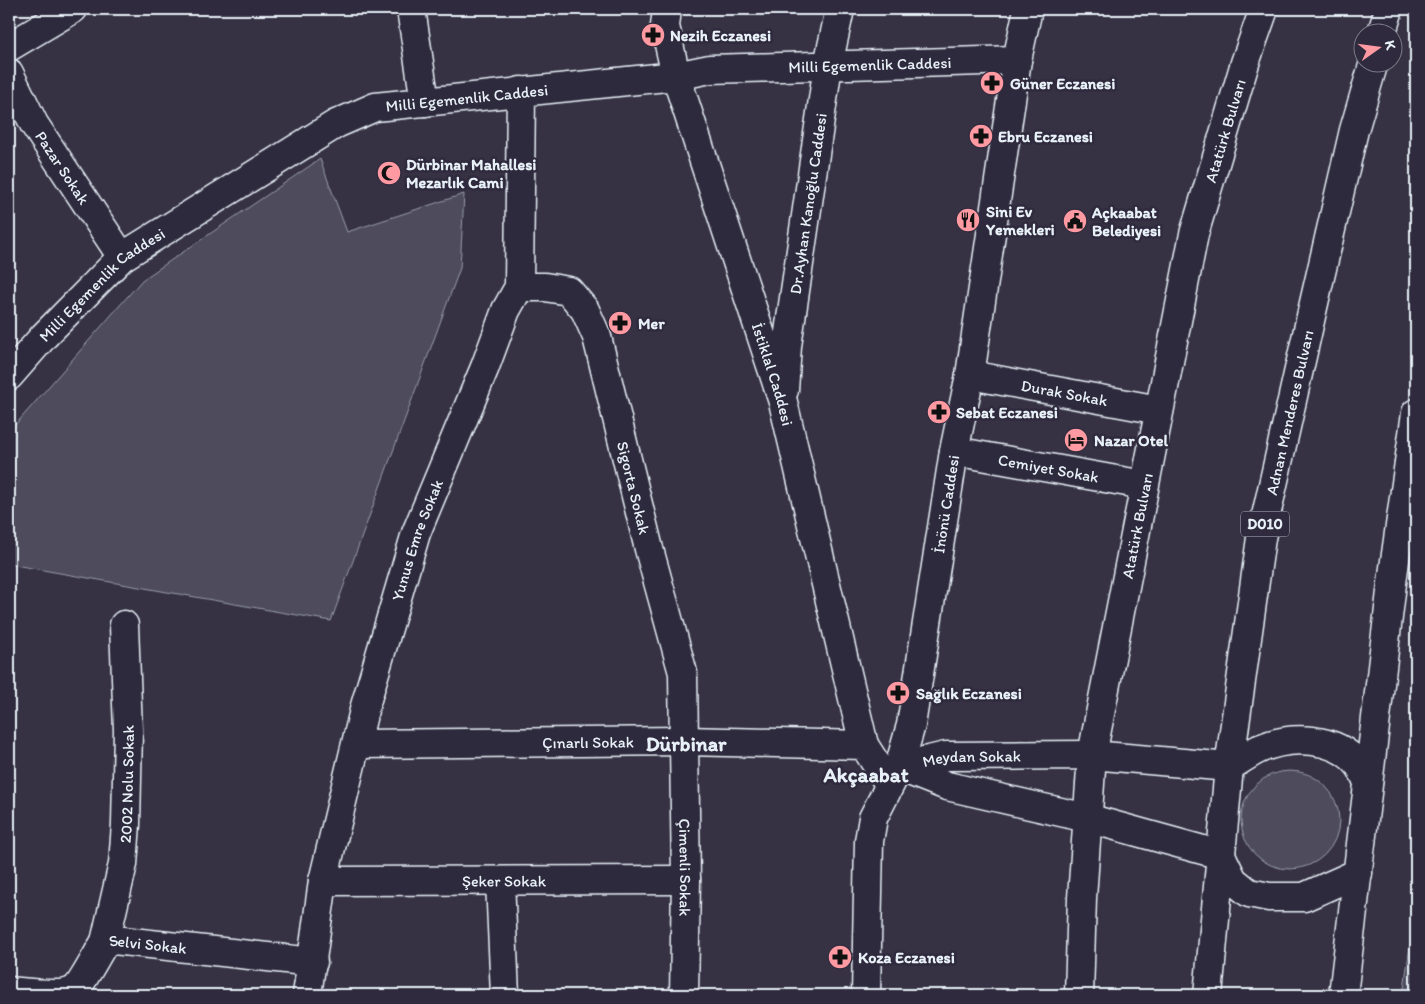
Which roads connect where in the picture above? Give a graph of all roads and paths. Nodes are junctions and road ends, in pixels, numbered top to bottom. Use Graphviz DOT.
graph roads {
  1 [pos="73,9"];
  2 [pos="411,9"];
  3 [pos="667,9"];
  4 [pos="840,9"];
  5 [pos="1028,9"];
  6 [pos="1264,9"];
  7 [pos="1389,9"];
  8 [pos="1385,22"];
  9 [pos="9,47"];
  10 [pos="1017,60"];
  11 [pos="828,65"];
  12 [pos="1371,72"];
  13 [pos="9,73"];
  14 [pos="676,76"];
  15 [pos="521,91"];
  16 [pos="425,102"];
  17 [pos="122,257"];
  18 [pos="518,287"];
  19 [pos="970,375"];
  20 [pos="9,376"];
  21 [pos="783,402"];
  22 [pos="1159,410"];
  23 [pos="1416,413"];
  24 [pos="954,451"];
  25 [pos="1144,485"];
  26 [pos="124,626"];
  27 [pos="685,741"];
  28 [pos="357,744"];
  29 [pos="864,745"];
  30 [pos="1092,755"];
  31 [pos="1229,767"];
  32 [pos="894,776"];
  33 [pos="1368,782"];
  34 [pos="1087,818"];
  35 [pos="1220,855"];
  36 [pos="1358,873"];
  37 [pos="323,880"];
  38 [pos="686,880"];
  39 [pos="500,881"];
  40 [pos="105,942"];
  41 [pos="313,962"];
  42 [pos="9,991"];
  43 [pos="72,993"];
  44 [pos="307,995"];
  45 [pos="505,995"];
  46 [pos="684,995"];
  47 [pos="866,995"];
  48 [pos="1079,995"];
  49 [pos="1208,995"];
  50 [pos="1343,995"];
  1 -- 9 [label="main road"];
  2 -- 16 [label="main road"];
  3 -- 14 [label="main road, İstiklal Caddesi"];
  4 -- 11 [label="main road, Dr.Ayhan Kanoğlu Caddesi"];
  5 -- 10 [label="main road, İnönü Caddesi"];
  6 -- 22 [label="main road, Atatürk Bulvarı"];
  7 -- 8 [label="main road"];
  10 -- 11 [label="main road, Milli Egemenlik Caddesi"];
  10 -- 19 [label="main road, İnönü Caddesi"];
  11 -- 14 [label="main road, Milli Egemenlik Caddesi"];
  11 -- 21 [label="main road, Dr.Ayhan Kanoğlu Caddesi"];
  12 -- 31 [label="main road, Adnan Menderes Bulvarı / D010"];
  13 -- 17 [label="main road, Pazar Sokak"];
  14 -- 15 [label="main road, Milli Egemenlik Caddesi"];
  14 -- 21 [label="main road, İstiklal Caddesi"];
  15 -- 16 [label="main road, Milli Egemenlik Caddesi"];
  15 -- 18 [label="main road, Yunus Emre Sokak"];
  16 -- 17 [label="main road, Milli Egemenlik Caddesi"];
  17 -- 20 [label="main road, Milli Egemenlik Caddesi"];
  18 -- 27 [label="main road, Sigorta Sokak"];
  18 -- 28 [label="main road, Yunus Emre Sokak"];
  19 -- 22 [label="main road, Durak Sokak"];
  19 -- 24 [label="main road, İnönü Caddesi"];
  21 -- 29 [label="main road, İstiklal Caddesi"];
  22 -- 25 [label="main road, Atatürk Bulvarı"];
  23 -- 33 [label="main road"];
  24 -- 25 [label="main road, Cemiyet Sokak"];
  24 -- 32 [label="main road, İnönü Caddesi"];
  25 -- 30 [label="main road, Atatürk Bulvarı"];
  26 -- 40 [label="main road, 2002 Nolu Sokak"];
  27 -- 28 [label="main road, Çınarlı Sokak"];
  27 -- 29 [label="main road, Çınarlı Sokak"];
  27 -- 38 [label="main road, Çimenli Sokak"];
  28 -- 37 [label="main road, Yunus Emre Sokak"];
  29 -- 32 [label="main road"];
  30 -- 31 [label="main road, Meydan Sokak"];
  30 -- 32 [label="main road, Meydan Sokak"];
  30 -- 34 [label="main road, Atatürk Bulvarı"];
  31 -- 33 [label="main road"];
  31 -- 35 [label="main road, Adnan Menderes Bulvarı / D010"];
  32 -- 34 [label="main road, Meydan Sokak"];
  32 -- 47 [label="main road, İnönü Caddesi"];
  33 -- 36 [label="main road"];
  34 -- 35 [label="main road, Meydan Sokak"];
  34 -- 48 [label="main road, Atatürk Bulvarı"];
  35 -- 36 [label="main road"];
  35 -- 49 [label="main road, Adnan Menderes Bulvarı / D010"];
  36 -- 50 [label="main road"];
  37 -- 39 [label="main road, Şeker Sokak"];
  37 -- 41 [label="main road, Yunus Emre Sokak"];
  38 -- 39 [label="main road, Şeker Sokak"];
  38 -- 46 [label="main road, Çimenli Sokak"];
  39 -- 45 [label="main road"];
  40 -- 41 [label="main road, Selvi Sokak"];
  40 -- 43 [label="main road, Selvi Sokak"];
  41 -- 44 [label="main road, Yunus Emre Sokak"];
  42 -- 43 [label="main road, Selvi Sokak"];
}
